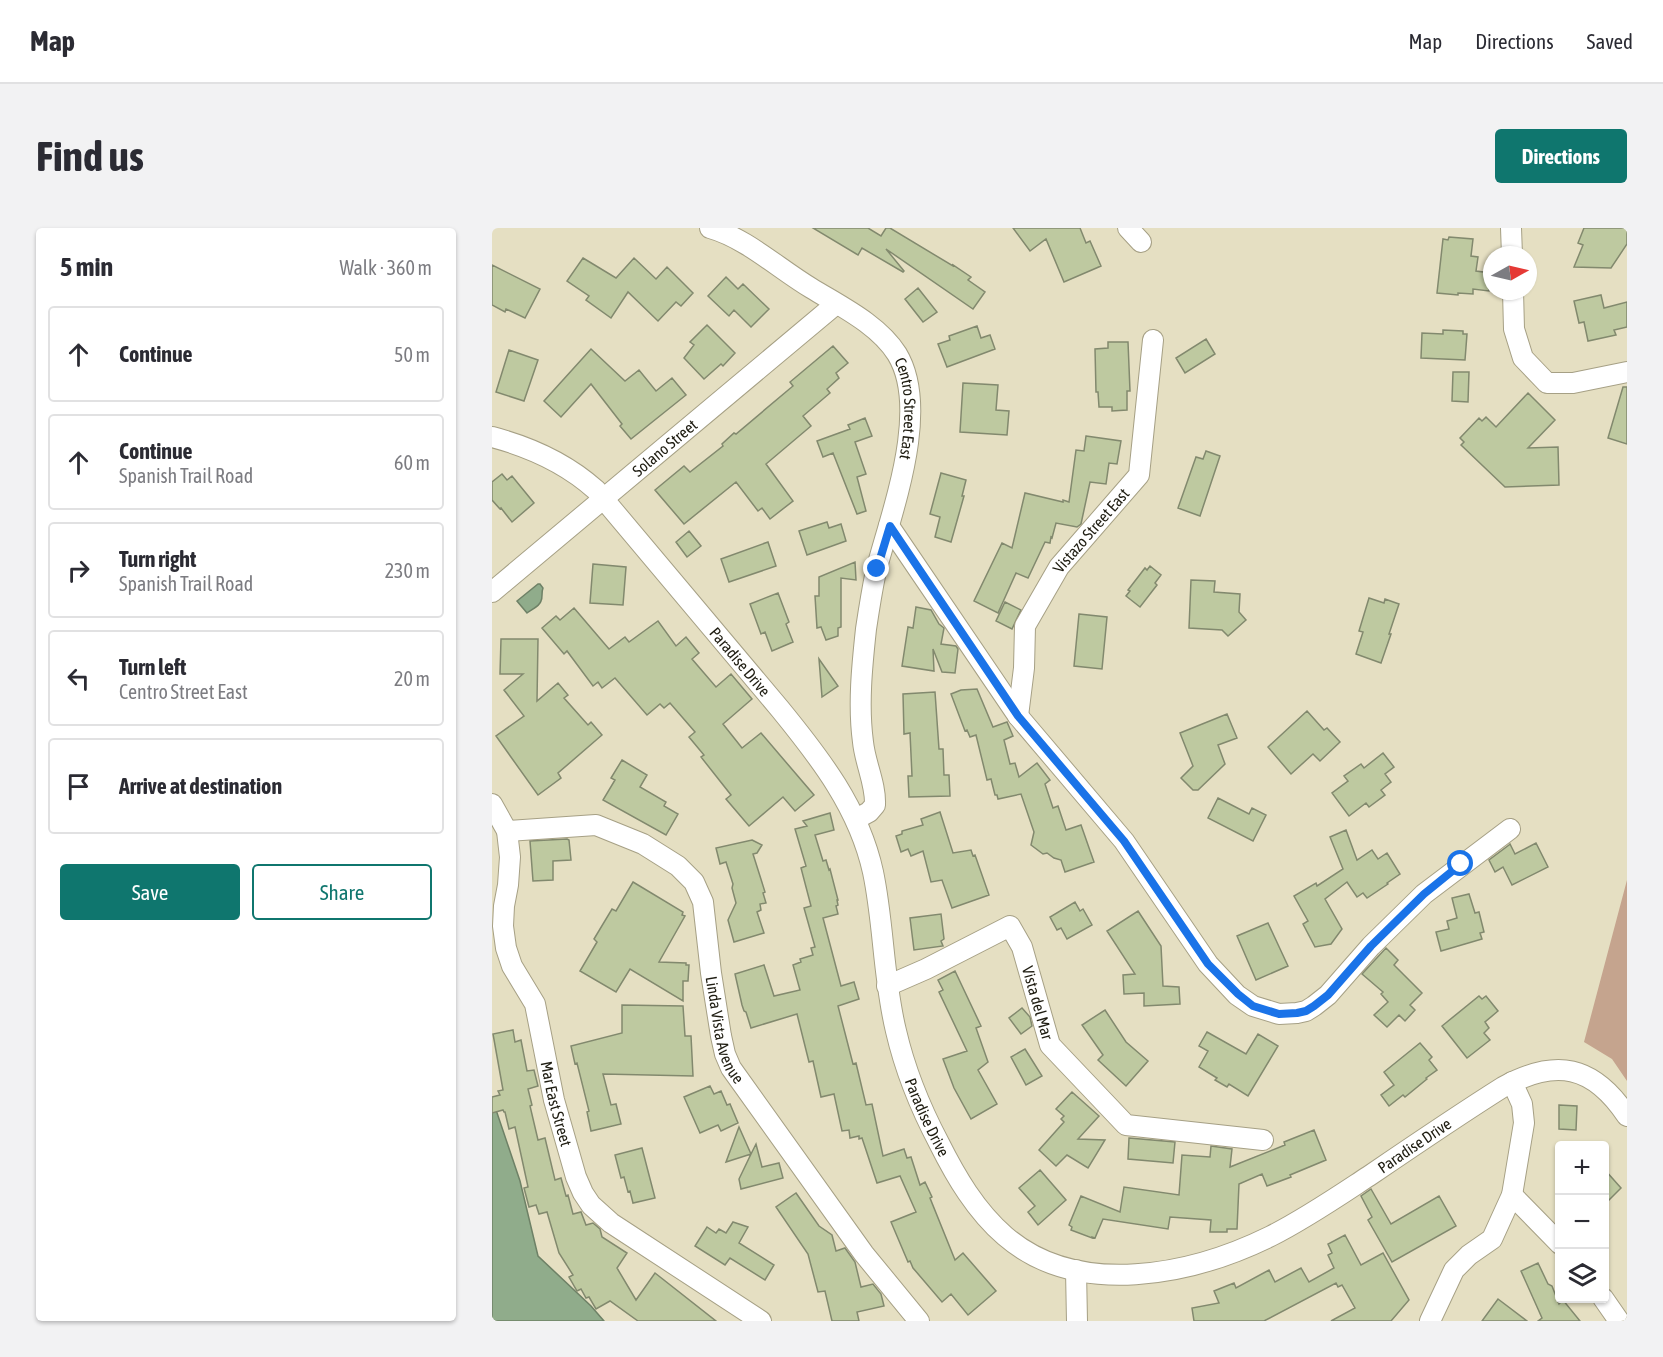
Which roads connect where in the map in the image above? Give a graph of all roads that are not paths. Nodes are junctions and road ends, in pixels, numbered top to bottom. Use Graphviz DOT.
graph roads {
  1 [pos="710,228"];
  2 [pos="1511,228"];
  3 [pos="1512,246"];
  4 [pos="1513,300"];
  5 [pos="836,304"];
  6 [pos="1153,340"];
  7 [pos="1627,372"];
  8 [pos="492,437"];
  9 [pos="603,499"];
  10 [pos="890,526"];
  11 [pos="492,592"];
  12 [pos="1018,716"];
  13 [pos="492,804"];
  14 [pos="856,819"];
  15 [pos="1510,829"];
  16 [pos="507,831"];
  17 [pos="887,986"];
  18 [pos="1512,1082"];
  19 [pos="1627,1116"];
  20 [pos="1263,1140"];
  21 [pos="1512,1196"];
  22 [pos="1555,1239"];
  23 [pos="1076,1270"];
  24 [pos="1606,1303"];
  25 [pos="761,1321"];
  26 [pos="918,1321"];
  27 [pos="1077,1321"];
  28 [pos="1430,1321"];
  29 [pos="1619,1321"];
  1 -- 5 [label="street, Centro Street East"];
  2 -- 3 [label="street"];
  4 -- 7 [label="street"];
  5 -- 9 [label="street, Solano Street"];
  5 -- 10 [label="street, Centro Street East"];
  6 -- 12 [label="street, Vistazo Street East"];
  8 -- 9 [label="street, Paradise Drive"];
  9 -- 11 [label="street, Solano Street"];
  9 -- 14 [label="street, Paradise Drive"];
  10 -- 12 [label="street"];
  10 -- 14 [label="street, Centro Street East"];
  12 -- 15 [label="street"];
  13 -- 16 [label="street, Mar East Street"];
  14 -- 17 [label="street, Paradise Drive"];
  16 -- 25 [label="street, Mar East Street"];
  16 -- 26 [label="street, Linda Vista Avenue"];
  17 -- 20 [label="street, Vista del Mar"];
  17 -- 23 [label="street, Paradise Drive"];
  18 -- 19 [label="street, Paradise Drive"];
  18 -- 21 [label="street"];
  18 -- 23 [label="street, Paradise Drive"];
  21 -- 22 [label="street"];
  21 -- 28 [label="street"];
  23 -- 27 [label="street"];
  24 -- 29 [label="street"];
}
